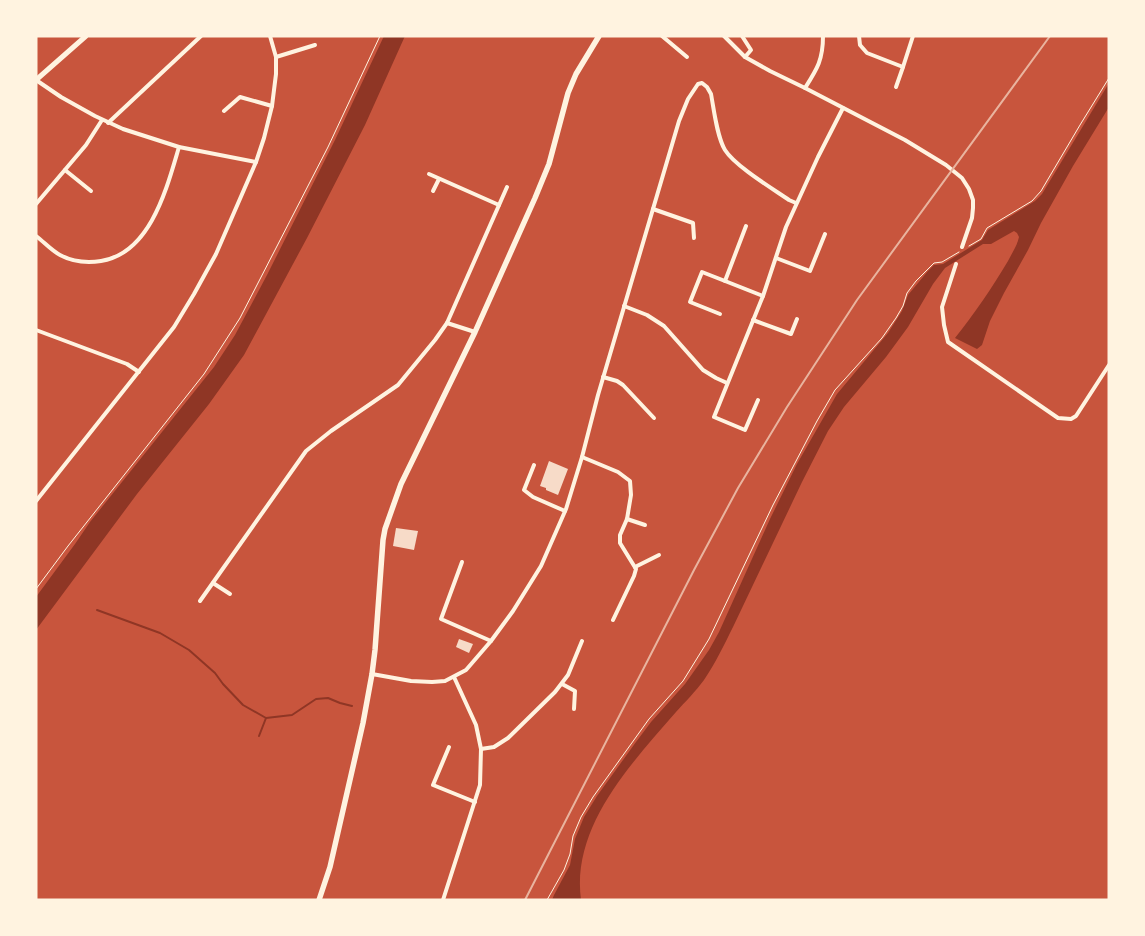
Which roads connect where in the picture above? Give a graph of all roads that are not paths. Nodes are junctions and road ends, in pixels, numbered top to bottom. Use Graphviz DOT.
graph roads {
  1 [pos="86,36"];
  2 [pos="201,36"];
  3 [pos="270,36"];
  4 [pos="599,36"];
  5 [pos="662,36"];
  6 [pos="724,36"];
  7 [pos="742,36"];
  8 [pos="822,36"];
  9 [pos="859,36"];
  10 [pos="913,36"];
  11 [pos="315,45"];
  12 [pos="745,56"];
  13 [pos="687,57"];
  14 [pos="276,58"];
  15 [pos="903,66"];
  16 [pos="36,80"];
  17 [pos="806,88"];
  18 [pos="896,88"];
  19 [pos="272,106"];
  20 [pos="843,108"];
  21 [pos="224,111"];
  22 [pos="102,120"];
  23 [pos="108,123"];
  24 [pos="180,147"];
  25 [pos="256,162"];
  26 [pos="65,170"];
  27 [pos="429,174"];
  28 [pos="439,178"];
  29 [pos="507,187"];
  30 [pos="433,191"];
  31 [pos="91,192"];
  32 [pos="796,203"];
  33 [pos="36,204"];
  34 [pos="499,205"];
  35 [pos="653,209"];
  36 [pos="746,226"];
  37 [pos="825,234"];
  38 [pos="36,236"];
  39 [pos="694,238"];
  40 [pos="962,247"];
  41 [pos="776,258"];
  42 [pos="956,264"];
  43 [pos="725,281"];
  44 [pos="763,296"];
  45 [pos="624,306"];
  46 [pos="720,314"];
  47 [pos="797,319"];
  48 [pos="753,320"];
  49 [pos="447,323"];
  50 [pos="36,330"];
  51 [pos="475,332"];
  52 [pos="1109,365"];
  53 [pos="139,372"];
  54 [pos="603,377"];
  55 [pos="727,383"];
  56 [pos="758,400"];
  57 [pos="654,418"];
  58 [pos="582,457"];
  59 [pos="534,465"];
  60 [pos="36,501"];
  61 [pos="565,510"];
  62 [pos="627,520"];
  63 [pos="645,525"];
  64 [pos="659,555"];
  65 [pos="462,562"];
  66 [pos="635,566"];
  67 [pos="213,583"];
  68 [pos="230,594"];
  69 [pos="200,601"];
  70 [pos="614,620"];
  71 [pos="582,641"];
  72 [pos="491,642"];
  73 [pos="372,674"];
  74 [pos="454,677"];
  75 [pos="562,684"];
  76 [pos="574,709"];
  77 [pos="449,747"];
  78 [pos="481,749"];
  79 [pos="475,802"];
  80 [pos="319,900"];
  81 [pos="444,900"];
  1 -- 16 [label="street"];
  2 -- 23 [label="street"];
  3 -- 14 [label="street"];
  4 -- 51 [label="main road"];
  5 -- 13 [label="street"];
  6 -- 12 [label="street"];
  7 -- 12 [label="street"];
  8 -- 17 [label="street"];
  9 -- 15 [label="street"];
  10 -- 15 [label="street"];
  11 -- 14 [label="street"];
  12 -- 17 [label="street"];
  14 -- 19 [label="street"];
  15 -- 18 [label="street"];
  16 -- 22 [label="street"];
  17 -- 20 [label="street"];
  19 -- 21 [label="street"];
  19 -- 25 [label="street"];
  20 -- 32 [label="street"];
  20 -- 40 [label="street"];
  22 -- 23 [label="street"];
  22 -- 26 [label="street"];
  23 -- 24 [label="street"];
  24 -- 25 [label="street"];
  24 -- 38 [label="street"];
  25 -- 53 [label="street"];
  26 -- 31 [label="street"];
  26 -- 33 [label="street"];
  27 -- 28 [label="street"];
  28 -- 30 [label="street"];
  28 -- 34 [label="street"];
  29 -- 34 [label="street"];
  32 -- 35 [label="street"];
  32 -- 41 [label="street"];
  34 -- 49 [label="street"];
  35 -- 39 [label="street"];
  35 -- 45 [label="street"];
  36 -- 43 [label="street"];
  37 -- 41 [label="street"];
  41 -- 44 [label="street"];
  42 -- 52 [label="street"];
  43 -- 44 [label="street"];
  43 -- 46 [label="street"];
  44 -- 48 [label="street"];
  45 -- 54 [label="street"];
  45 -- 55 [label="street"];
  47 -- 48 [label="street"];
  48 -- 55 [label="street"];
  49 -- 51 [label="street"];
  49 -- 67 [label="street"];
  50 -- 53 [label="street"];
  51 -- 73 [label="main road"];
  53 -- 60 [label="street"];
  54 -- 57 [label="street"];
  54 -- 58 [label="street"];
  55 -- 56 [label="street"];
  58 -- 61 [label="street"];
  58 -- 62 [label="street"];
  59 -- 61 [label="street"];
  61 -- 72 [label="street"];
  62 -- 63 [label="street"];
  62 -- 66 [label="street"];
  64 -- 66 [label="street"];
  65 -- 72 [label="street"];
  66 -- 70 [label="street"];
  67 -- 68 [label="street"];
  67 -- 69 [label="street"];
  71 -- 75 [label="street"];
  72 -- 74 [label="street"];
  73 -- 74 [label="street"];
  73 -- 80 [label="main road"];
  74 -- 78 [label="street"];
  75 -- 76 [label="street"];
  75 -- 78 [label="street"];
  77 -- 79 [label="street"];
  78 -- 79 [label="street"];
  79 -- 81 [label="street"];
}
